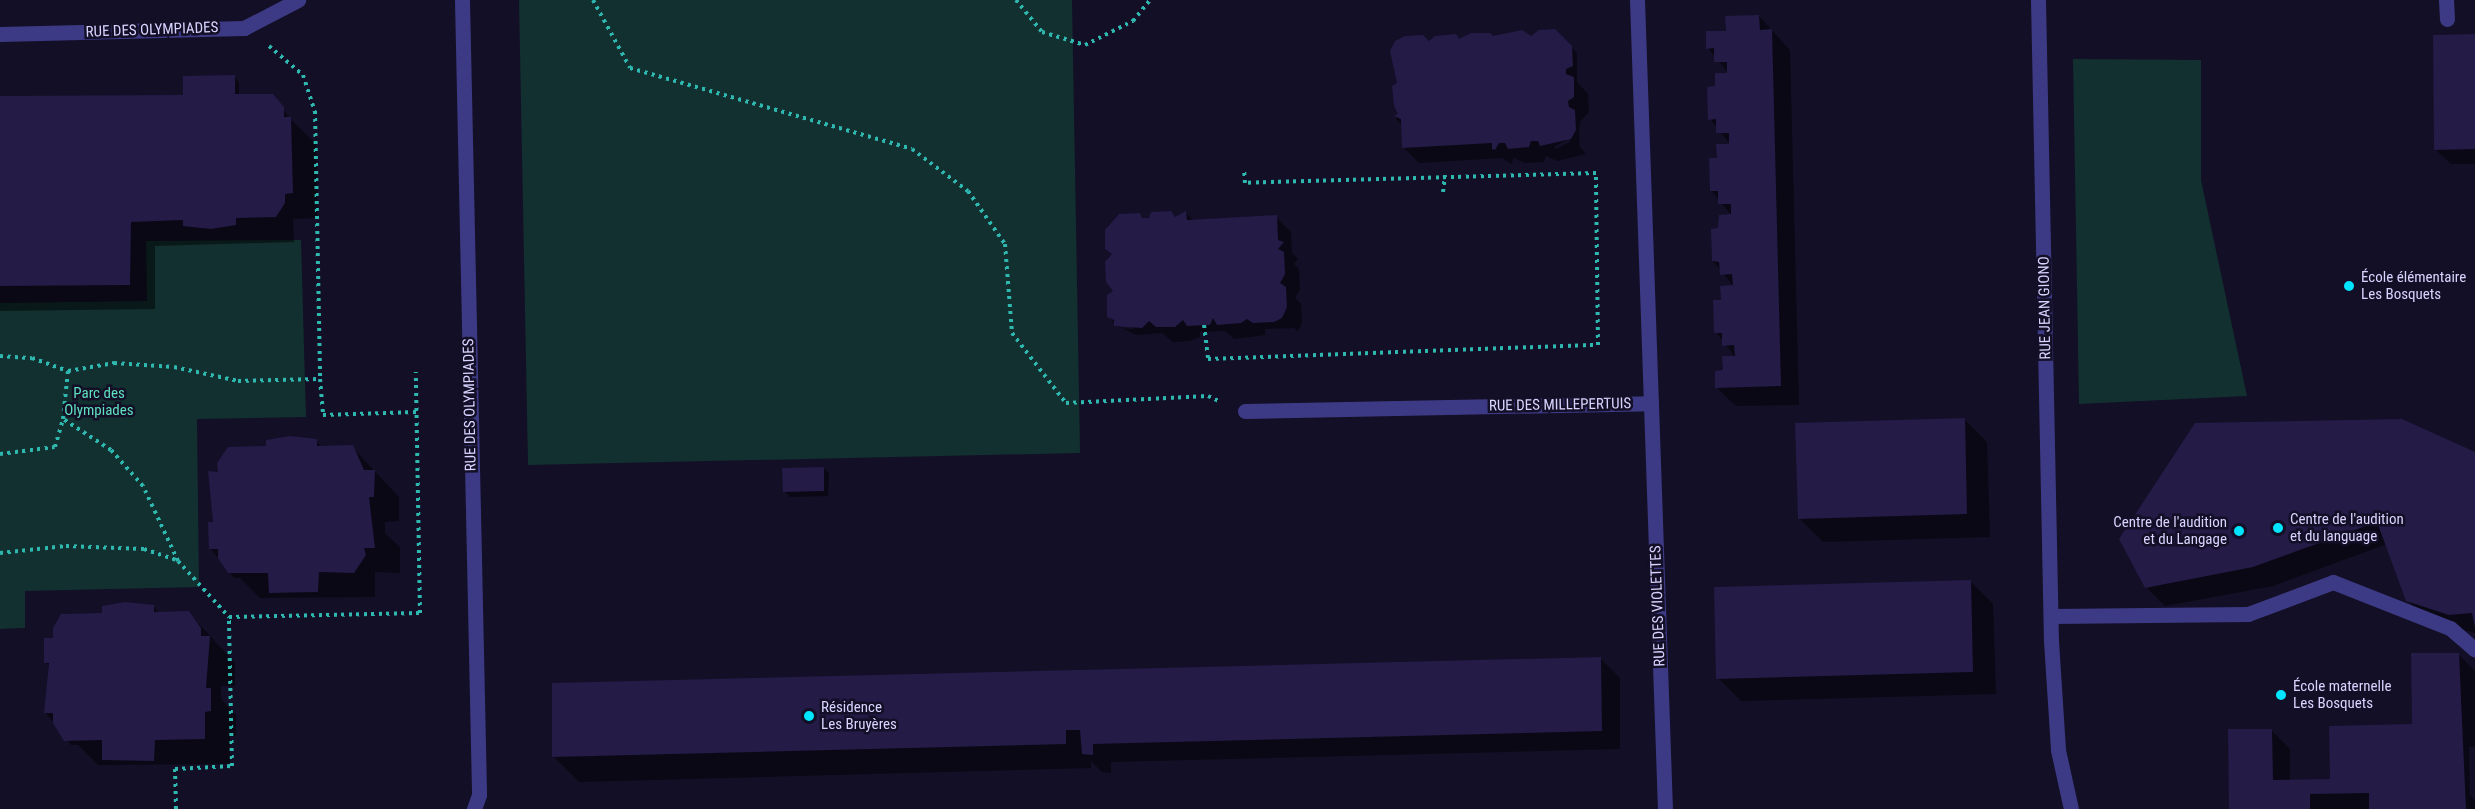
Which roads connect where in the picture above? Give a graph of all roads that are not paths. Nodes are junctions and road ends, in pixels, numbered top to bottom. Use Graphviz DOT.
graph roads {
  1 [pos="298,0"];
  2 [pos="462,0"];
  3 [pos="1637,0"];
  4 [pos="2038,0"];
  5 [pos="2446,0"];
  6 [pos="2447,19"];
  7 [pos="0,34"];
  8 [pos="1651,403"];
  9 [pos="1245,411"];
  10 [pos="2052,616"];
  11 [pos="2475,650"];
  12 [pos="474,809"];
  13 [pos="1665,809"];
  14 [pos="2071,809"];
  1 -- 7 [label="street, RUE DES OLYMPIADES"];
  2 -- 12 [label="street, RUE DES OLYMPIADES"];
  3 -- 8 [label="street, RUE DES MILLEPERTUIS"];
  4 -- 10 [label="street, RUE JEAN GIONO"];
  5 -- 6 [label="street"];
  8 -- 9 [label="street, RUE DES MILLEPERTUIS"];
  8 -- 13 [label="street, RUE DES VIOLETTES"];
  10 -- 11 [label="street"];
  10 -- 14 [label="street, RUE JEAN GIONO"];
}
